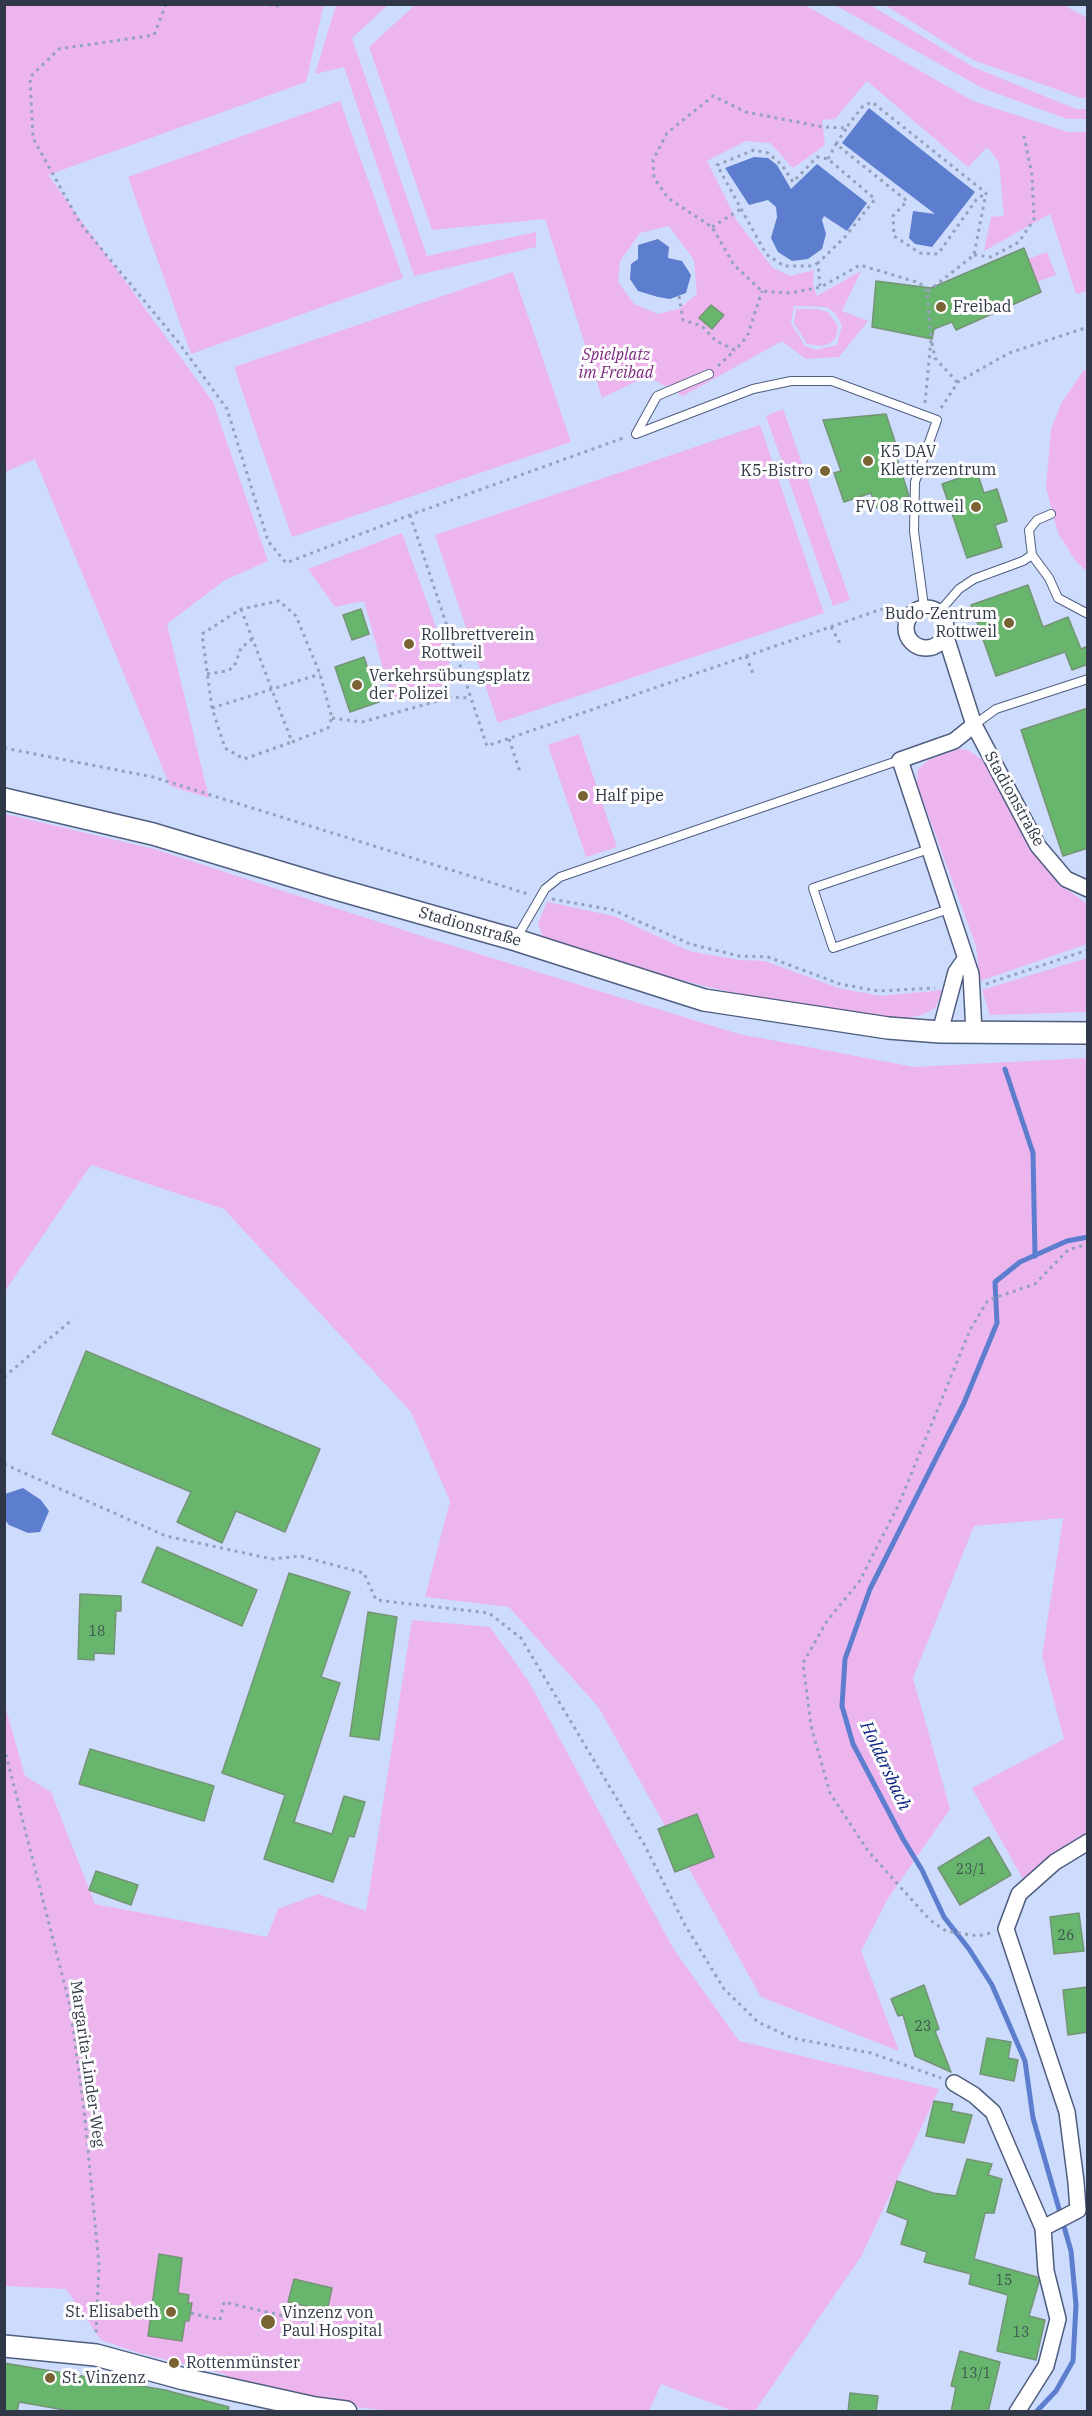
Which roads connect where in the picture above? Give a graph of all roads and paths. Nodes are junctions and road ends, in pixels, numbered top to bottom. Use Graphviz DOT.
graph roads {
  1 [pos="166,4"];
  2 [pos="261,4"];
  3 [pos="283,4"];
  4 [pos="846,128"];
  5 [pos="1023,131"];
  6 [pos="836,144"];
  7 [pos="828,159"];
  8 [pos="987,194"];
  9 [pos="741,209"];
  10 [pos="712,227"];
  11 [pos="975,255"];
  12 [pos="818,263"];
  13 [pos="820,287"];
  14 [pos="762,291"];
  15 [pos="927,292"];
  16 [pos="679,296"];
  17 [pos="1088,327"];
  18 [pos="932,339"];
  19 [pos="709,375"];
  20 [pos="958,382"];
  21 [pos="923,415"];
  22 [pos="937,420"];
  23 [pos="636,434"];
  24 [pos="410,514"];
  25 [pos="1051,514"];
  26 [pos="1032,555"];
  27 [pos="241,609"];
  28 [pos="932,610"];
  29 [pos="1088,614"];
  30 [pos="831,627"];
  31 [pos="906,629"];
  32 [pos="945,634"];
  33 [pos="252,639"];
  34 [pos="841,645"];
  35 [pos="746,656"];
  36 [pos="207,674"];
  37 [pos="320,674"];
  38 [pos="754,676"];
  39 [pos="1088,679"];
  40 [pos="271,689"];
  41 [pos="469,698"];
  42 [pos="212,708"];
  43 [pos="332,718"];
  44 [pos="974,725"];
  45 [pos="509,739"];
  46 [pos="292,742"];
  47 [pos="4,748"];
  48 [pos="900,760"];
  49 [pos="520,772"];
  50 [pos="4,799"];
  51 [pos="929,849"];
  52 [pos="1088,889"];
  53 [pos="540,896"];
  54 [pos="949,909"];
  55 [pos="516,940"];
  56 [pos="1088,950"];
  57 [pos="965,959"];
  58 [pos="953,987"];
  59 [pos="972,987"];
  60 [pos="940,1032"];
  61 [pos="974,1032"];
  62 [pos="1088,1033"];
  63 [pos="1088,1245"];
  64 [pos="73,1319"];
  65 [pos="4,1377"];
  66 [pos="4,1464"];
  67 [pos="4,1748"];
  68 [pos="1088,1842"];
  69 [pos="978,1935"];
  70 [pos="954,2083"];
  71 [pos="1048,2225"];
  72 [pos="313,2307"];
  73 [pos="191,2313"];
  74 [pos="4,2346"];
  75 [pos="96,2355"];
  76 [pos="346,2412"];
  77 [pos="1017,2412"];
  1 -- 24 [label="path"];
  2 -- 3 [label="path"];
  4 -- 6 [label="path"];
  4 -- 8 [label="path"];
  4 -- 10 [label="path"];
  5 -- 11 [label="path"];
  6 -- 7 [label="path"];
  6 -- 8 [label="path"];
  7 -- 9 [label="path"];
  7 -- 12 [label="path"];
  8 -- 11 [label="path"];
  9 -- 10 [label="path"];
  9 -- 12 [label="path"];
  10 -- 14 [label="path"];
  11 -- 15 [label="path"];
  12 -- 13 [label="path"];
  13 -- 14 [label="path"];
  13 -- 15 [label="path"];
  14 -- 16 [label="path"];
  15 -- 18 [label="path"];
  17 -- 20 [label="path"];
  18 -- 20 [label="path"];
  18 -- 21 [label="path"];
  19 -- 23 [label="lane"];
  20 -- 22 [label="path"];
  21 -- 22 [label="lane"];
  21 -- 23 [label="lane"];
  22 -- 28 [label="lane"];
  23 -- 24 [label="path"];
  24 -- 41 [label="path"];
  25 -- 26 [label="lane"];
  26 -- 28 [label="lane"];
  26 -- 29 [label="lane"];
  27 -- 33 [label="path"];
  27 -- 36 [label="path"];
  27 -- 37 [label="path"];
  28 -- 31 [label="street"];
  28 -- 32 [label="street"];
  30 -- 31 [label="path"];
  30 -- 34 [label="path"];
  30 -- 35 [label="path"];
  31 -- 32 [label="street"];
  32 -- 44 [label="street, Stadionstraße"];
  33 -- 36 [label="path"];
  33 -- 40 [label="path"];
  35 -- 38 [label="path"];
  35 -- 45 [label="path"];
  36 -- 42 [label="path"];
  37 -- 40 [label="path"];
  37 -- 43 [label="path"];
  39 -- 44 [label="lane"];
  40 -- 42 [label="path"];
  40 -- 46 [label="path"];
  41 -- 43 [label="path"];
  41 -- 45 [label="path"];
  42 -- 46 [label="path"];
  43 -- 46 [label="path"];
  44 -- 48 [label="street"];
  44 -- 52 [label="street, Stadionstraße"];
  45 -- 49 [label="path"];
  47 -- 53 [label="path"];
  48 -- 51 [label="street"];
  48 -- 53 [label="lane"];
  50 -- 55 [label="street, Stadionstraße"];
  51 -- 54 [label="street"];
  51 -- 54 [label="lane"];
  53 -- 55 [label="lane"];
  53 -- 58 [label="path"];
  54 -- 57 [label="street"];
  55 -- 60 [label="street, Stadionstraße"];
  56 -- 59 [label="path"];
  57 -- 58 [label="street"];
  57 -- 59 [label="street"];
  58 -- 60 [label="street"];
  59 -- 61 [label="street"];
  60 -- 61 [label="street, Stadionstraße"];
  61 -- 62 [label="street, Stadionstraße"];
  63 -- 69 [label="path"];
  64 -- 65 [label="path"];
  66 -- 70 [label="path"];
  67 -- 75 [label="path, Margarita-Linder-Weg"];
  68 -- 71 [label="street"];
  70 -- 71 [label="street"];
  71 -- 77 [label="street"];
  72 -- 73 [label="path"];
  74 -- 75 [label="street"];
  75 -- 76 [label="street"];
}
